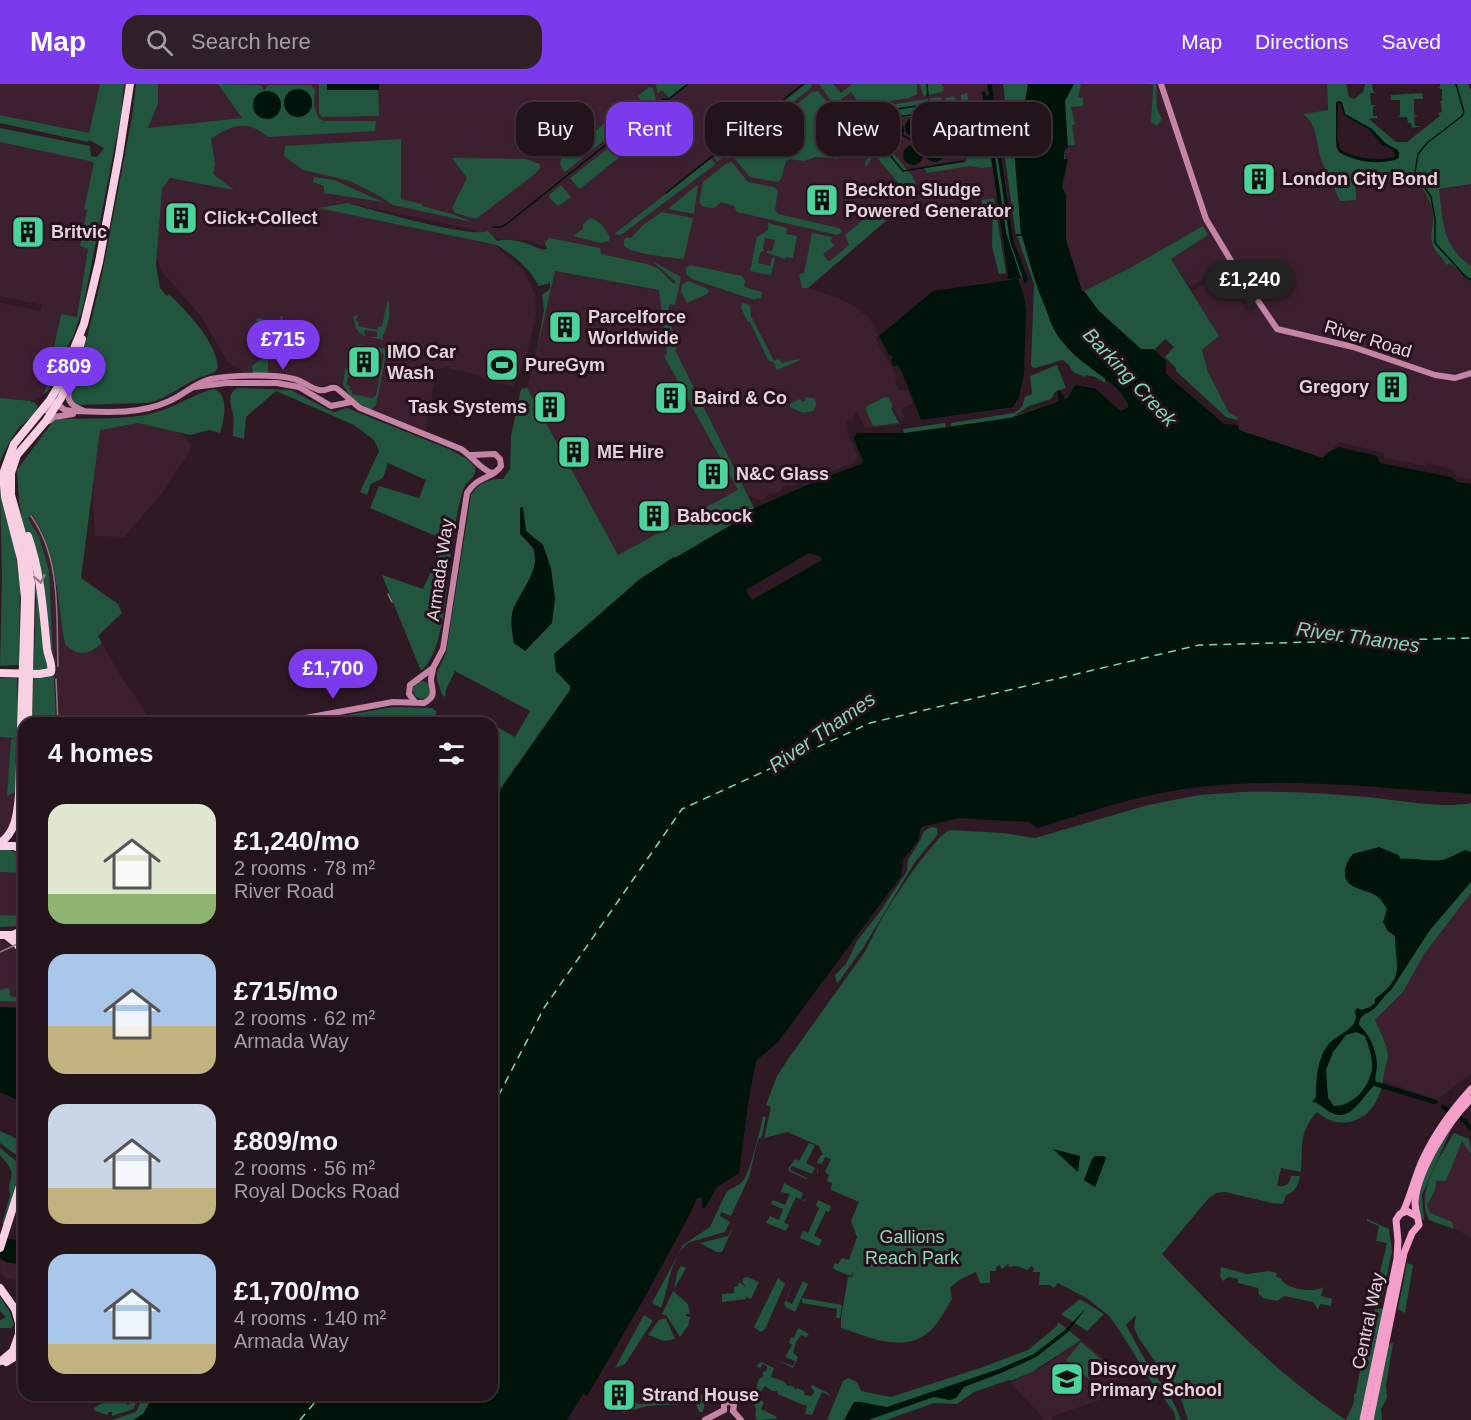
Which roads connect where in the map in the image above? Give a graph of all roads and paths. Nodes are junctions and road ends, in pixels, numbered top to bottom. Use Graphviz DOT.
graph roads {
  1 [pos="130,84"];
  2 [pos="1161,84"];
  3 [pos="84,324"];
  4 [pos="1471,373"];
  5 [pos="72,375"];
  6 [pos="194,387"];
  7 [pos="327,391"];
  8 [pos="343,394"];
  9 [pos="54,402"];
  10 [pos="351,402"];
  11 [pos="328,404"];
  12 [pos="339,405"];
  13 [pos="75,408"];
  14 [pos="47,411"];
  15 [pos="85,412"];
  16 [pos="34,435"];
  17 [pos="10,452"];
  18 [pos="471,455"];
  19 [pos="485,456"];
  20 [pos="482,467"];
  21 [pos="492,473"];
  22 [pos="479,479"];
  23 [pos="18,517"];
  24 [pos="433,668"];
  25 [pos="0,673"];
  26 [pos="422,678"];
  27 [pos="431,682"];
  28 [pos="409,694"];
  29 [pos="393,702"];
  30 [pos="415,702"];
  31 [pos="22,717"];
  32 [pos="28,717"];
  33 [pos="311,717"];
  34 [pos="18,791"];
  35 [pos="0,845"];
  36 [pos="18,847"];
  37 [pos="18,931"];
  38 [pos="3,935"];
  39 [pos="18,945"];
  40 [pos="1471,1089"];
  41 [pos="1471,1099"];
  42 [pos="1456,1110"];
  43 [pos="1451,1117"];
  44 [pos="18,1192"];
  45 [pos="1403,1212"];
  46 [pos="1416,1216"];
  47 [pos="1397,1228"];
  48 [pos="1412,1233"];
  49 [pos="0,1248"];
  50 [pos="0,1288"];
  51 [pos="15,1309"];
  52 [pos="18,1310"];
  53 [pos="18,1328"];
  54 [pos="18,1337"];
  55 [pos="18,1353"];
  56 [pos="1,1361"];
  57 [pos="724,1410"];
  58 [pos="733,1411"];
  59 [pos="705,1420"];
  60 [pos="741,1420"];
  61 [pos="1363,1420"];
  62 [pos="1370,1420"];
  1 -- 3 [label="highway"];
  2 -- 4 [label="street, River Road"];
  3 -- 5 [label="highway"];
  3 -- 9 [label="highway"];
  5 -- 9 [label="highway"];
  5 -- 13 [label="street"];
  6 -- 7 [label="street"];
  6 -- 11 [label="street"];
  6 -- 15 [label="street"];
  7 -- 8 [label="street"];
  7 -- 11 [label="street"];
  8 -- 10 [label="street"];
  8 -- 12 [label="street"];
  9 -- 13 [label="street"];
  9 -- 14 [label="street"];
  9 -- 15 [label="street"];
  9 -- 16 [label="highway"];
  9 -- 17 [label="highway"];
  10 -- 12 [label="street"];
  10 -- 18 [label="street"];
  11 -- 12 [label="street"];
  13 -- 15 [label="street"];
  14 -- 17 [label="highway"];
  15 -- 16 [label="street"];
  16 -- 23 [label="highway"];
  17 -- 31 [label="highway"];
  18 -- 19 [label="street"];
  18 -- 20 [label="street"];
  19 -- 20 [label="street, Armada Way"];
  19 -- 21 [label="street"];
  20 -- 21 [label="street"];
  20 -- 22 [label="street, Armada Way"];
  21 -- 22 [label="street"];
  22 -- 24 [label="street, Armada Way"];
  23 -- 25 [label="highway, one-way, bridge"];
  23 -- 32 [label="highway"];
  24 -- 26 [label="street, Armada Way"];
  24 -- 27 [label="street, Armada Way"];
  26 -- 27 [label="street"];
  26 -- 28 [label="street, Armada Way"];
  27 -- 30 [label="street, Armada Way"];
  28 -- 29 [label="street, Armada Way"];
  28 -- 30 [label="street"];
  29 -- 30 [label="street, Armada Way"];
  29 -- 33 [label="street, Armada Way"];
  34 -- 35 [label="highway"];
  35 -- 36 [label="highway"];
  37 -- 38 [label="highway"];
  38 -- 39 [label="highway"];
  40 -- 42 [label="main road, Central Way"];
  41 -- 42 [label="main road, Central Way"];
  42 -- 43 [label="main road, Central Way"];
  43 -- 45 [label="main road, Central Way"];
  43 -- 46 [label="main road, Central Way"];
  44 -- 49 [label="highway"];
  45 -- 46 [label="main road"];
  45 -- 47 [label="main road, Central Way"];
  46 -- 48 [label="main road, Central Way"];
  47 -- 48 [label="main road"];
  47 -- 61 [label="main road, Central Way"];
  48 -- 62 [label="main road, Central Way"];
  50 -- 51 [label="highway"];
  51 -- 52 [label="highway"];
  51 -- 53 [label="highway"];
  54 -- 56 [label="highway"];
  55 -- 56 [label="highway"];
  57 -- 58 [label="street"];
  57 -- 58 [label="street"];
  57 -- 59 [label="street"];
  58 -- 60 [label="street"];
}
